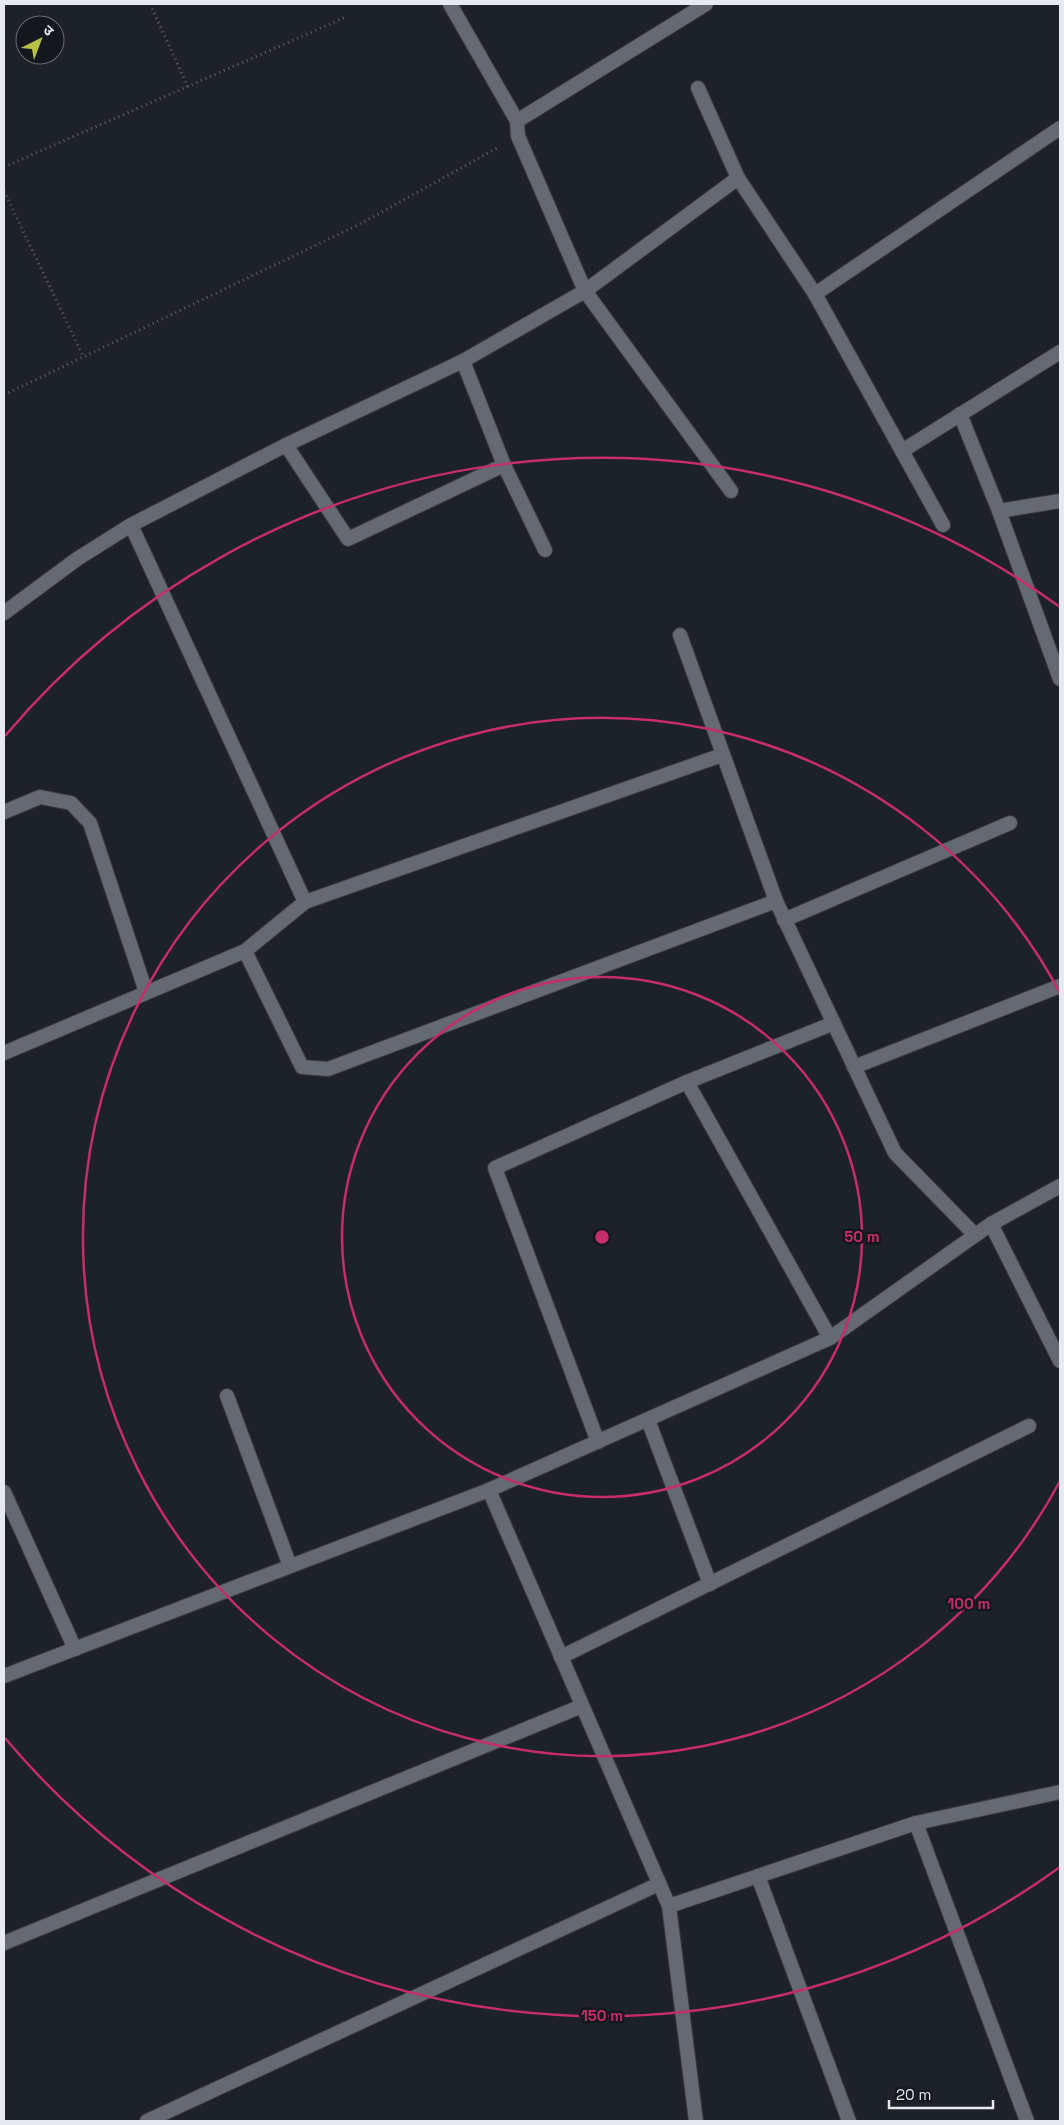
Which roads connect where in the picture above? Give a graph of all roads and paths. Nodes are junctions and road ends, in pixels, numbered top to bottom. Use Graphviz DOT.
graph roads {
  1 [pos="150,4"];
  2 [pos="450,4"];
  3 [pos="706,4"];
  4 [pos="346,17"];
  5 [pos="188,87"];
  6 [pos="698,88"];
  7 [pos="517,121"];
  8 [pos="1060,128"];
  9 [pos="518,136"];
  10 [pos="4,167"];
  11 [pos="738,178"];
  12 [pos="4,190"];
  13 [pos="585,291"];
  14 [pos="815,294"];
  15 [pos="1060,352"];
  16 [pos="84,356"];
  17 [pos="463,361"];
  18 [pos="4,395"];
  19 [pos="960,414"];
  20 [pos="286,445"];
  21 [pos="902,451"];
  22 [pos="504,465"];
  23 [pos="731,491"];
  24 [pos="1060,502"];
  25 [pos="999,512"];
  26 [pos="131,525"];
  27 [pos="943,525"];
  28 [pos="545,550"];
  29 [pos="4,613"];
  30 [pos="680,635"];
  31 [pos="1060,678"];
  32 [pos="722,755"];
  33 [pos="4,812"];
  34 [pos="1010,823"];
  35 [pos="776,901"];
  36 [pos="305,902"];
  37 [pos="784,920"];
  38 [pos="245,951"];
  39 [pos="1060,986"];
  40 [pos="146,992"];
  41 [pos="834,1023"];
  42 [pos="4,1053"];
  43 [pos="854,1067"];
  44 [pos="687,1082"];
  45 [pos="1060,1186"];
  46 [pos="991,1224"];
  47 [pos="975,1235"];
  48 [pos="830,1338"];
  49 [pos="1060,1361"];
  50 [pos="227,1396"];
  51 [pos="648,1420"];
  52 [pos="1029,1426"];
  53 [pos="598,1442"];
  54 [pos="489,1490"];
  55 [pos="4,1492"];
  56 [pos="290,1566"];
  57 [pos="710,1584"];
  58 [pos="75,1649"];
  59 [pos="561,1658"];
  60 [pos="4,1676"];
  61 [pos="582,1706"];
  62 [pos="1060,1792"];
  63 [pos="916,1823"];
  64 [pos="758,1876"];
  65 [pos="659,1884"];
  66 [pos="669,1906"];
  67 [pos="4,1942"];
  68 [pos="149,2121"];
  69 [pos="696,2121"];
  70 [pos="848,2121"];
  71 [pos="1027,2121"];
  1 -- 5 [label="path"];
  2 -- 7 [label="street"];
  3 -- 7 [label="street"];
  4 -- 5 [label="path"];
  5 -- 10 [label="path"];
  6 -- 11 [label="street"];
  7 -- 9 [label="street"];
  8 -- 14 [label="street"];
  9 -- 13 [label="street"];
  9 -- 16 [label="path"];
  11 -- 13 [label="street"];
  11 -- 14 [label="street"];
  12 -- 16 [label="path"];
  13 -- 17 [label="street"];
  13 -- 23 [label="street"];
  14 -- 21 [label="street"];
  15 -- 19 [label="street"];
  16 -- 18 [label="path"];
  17 -- 20 [label="street"];
  17 -- 22 [label="street"];
  19 -- 21 [label="street"];
  19 -- 25 [label="street"];
  20 -- 22 [label="street"];
  20 -- 26 [label="street"];
  21 -- 27 [label="street"];
  22 -- 28 [label="street"];
  24 -- 25 [label="street"];
  25 -- 31 [label="street"];
  26 -- 29 [label="street"];
  26 -- 36 [label="street"];
  30 -- 32 [label="street"];
  32 -- 35 [label="street"];
  32 -- 36 [label="street"];
  33 -- 40 [label="street"];
  34 -- 37 [label="street"];
  35 -- 37 [label="street"];
  35 -- 38 [label="street"];
  36 -- 38 [label="street"];
  37 -- 41 [label="street"];
  38 -- 40 [label="street"];
  39 -- 43 [label="street"];
  40 -- 42 [label="street"];
  41 -- 43 [label="street"];
  41 -- 44 [label="street"];
  43 -- 47 [label="street"];
  44 -- 48 [label="street"];
  44 -- 53 [label="street"];
  45 -- 46 [label="street"];
  46 -- 47 [label="street"];
  46 -- 49 [label="street"];
  47 -- 48 [label="street"];
  48 -- 51 [label="street"];
  50 -- 56 [label="street"];
  51 -- 53 [label="street"];
  51 -- 57 [label="street"];
  52 -- 57 [label="street"];
  53 -- 54 [label="street"];
  54 -- 56 [label="street"];
  54 -- 59 [label="street"];
  55 -- 58 [label="street"];
  56 -- 58 [label="street"];
  57 -- 59 [label="street"];
  58 -- 60 [label="street"];
  59 -- 61 [label="street"];
  61 -- 65 [label="street"];
  61 -- 67 [label="street"];
  62 -- 63 [label="street"];
  63 -- 64 [label="street"];
  63 -- 71 [label="street"];
  64 -- 66 [label="street"];
  64 -- 70 [label="street"];
  65 -- 66 [label="street"];
  65 -- 68 [label="street"];
  66 -- 69 [label="street"];
}
